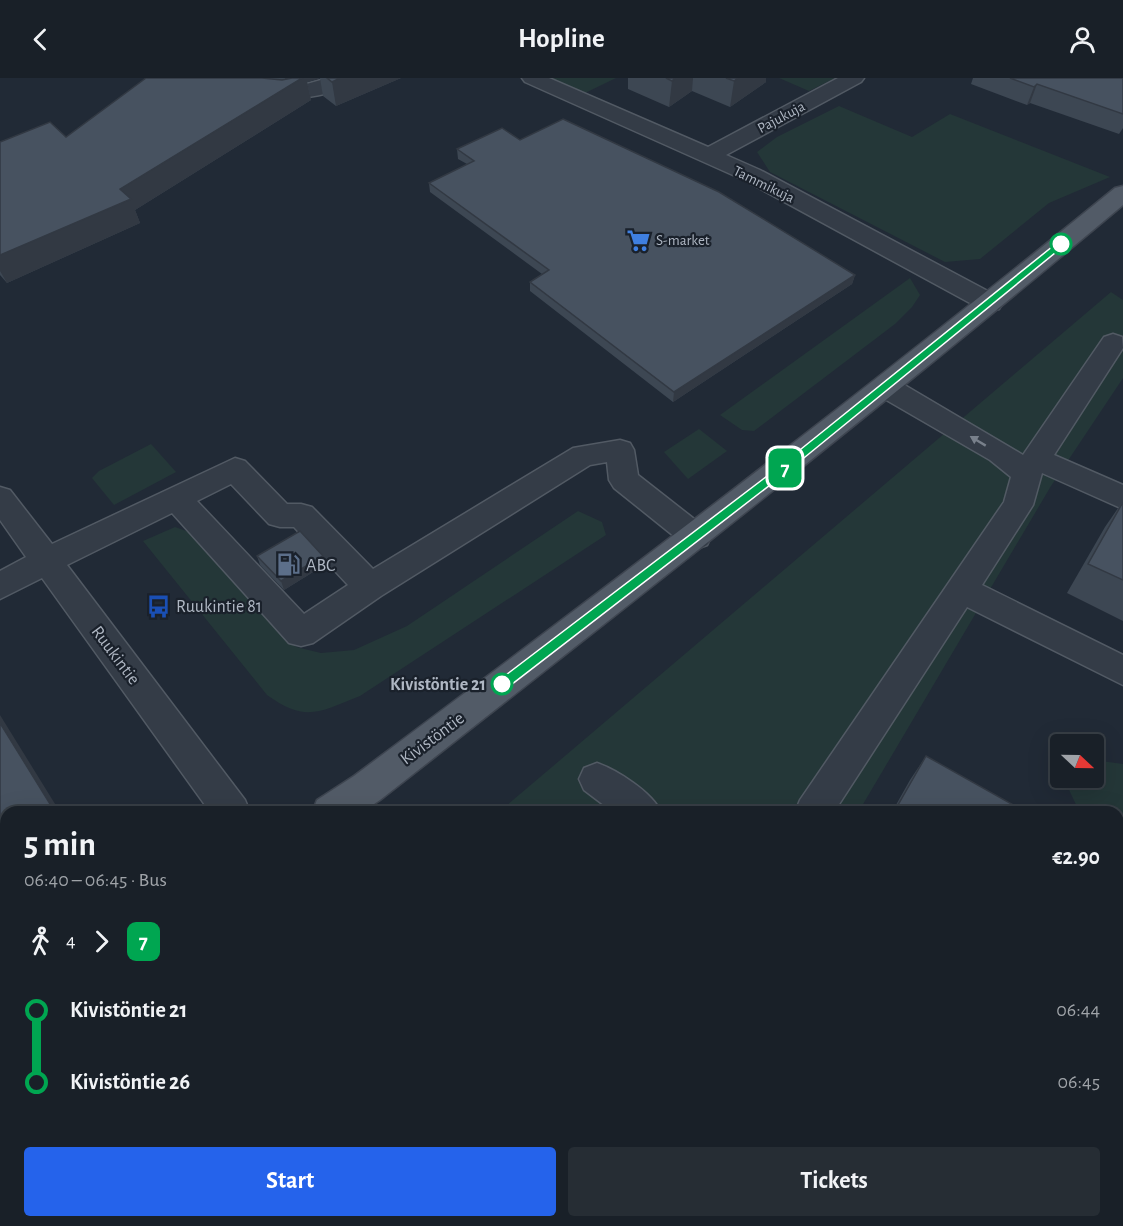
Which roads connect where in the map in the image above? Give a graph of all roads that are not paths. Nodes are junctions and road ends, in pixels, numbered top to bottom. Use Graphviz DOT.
graph roads {
  1 [pos="346,78"];
  2 [pos="532,78"];
  3 [pos="854,78"];
  4 [pos="257,92"];
  5 [pos="707,157"];
  6 [pos="1123,193"];
  7 [pos="990,303"];
  8 [pos="1113,343"];
  9 [pos="886,387"];
  10 [pos="1032,466"];
  11 [pos="0,498"];
  12 [pos="176,498"];
  13 [pos="1123,498"];
  14 [pos="696,537"];
  15 [pos="46,561"];
  16 [pos="0,586"];
  17 [pos="370,587"];
  18 [pos="960,589"];
  19 [pos="1123,671"];
  20 [pos="597,779"];
  21 [pos="228,806"];
  22 [pos="339,806"];
  23 [pos="635,806"];
  24 [pos="817,806"];
  1 -- 4 [label="street"];
  2 -- 5 [label="street, Tammikuja"];
  3 -- 5 [label="street, Pajukuja"];
  5 -- 7 [label="street, Tammikuja"];
  6 -- 7 [label="main road, Kivistöntie"];
  7 -- 9 [label="main road, Kivistöntie"];
  8 -- 10 [label="street"];
  10 -- 9 [label="street, one-way"];
  9 -- 14 [label="main road, Kivistöntie"];
  10 -- 13 [label="street"];
  10 -- 18 [label="street"];
  11 -- 15 [label="street, Ruukintie"];
  12 -- 15 [label="street"];
  12 -- 17 [label="street"];
  12 -- 17 [label="street"];
  14 -- 17 [label="street"];
  14 -- 22 [label="main road, Kivistöntie"];
  15 -- 16 [label="street"];
  15 -- 21 [label="street, Ruukintie"];
  18 -- 19 [label="street"];
  18 -- 24 [label="street"];
  20 -- 23 [label="street"];
}
